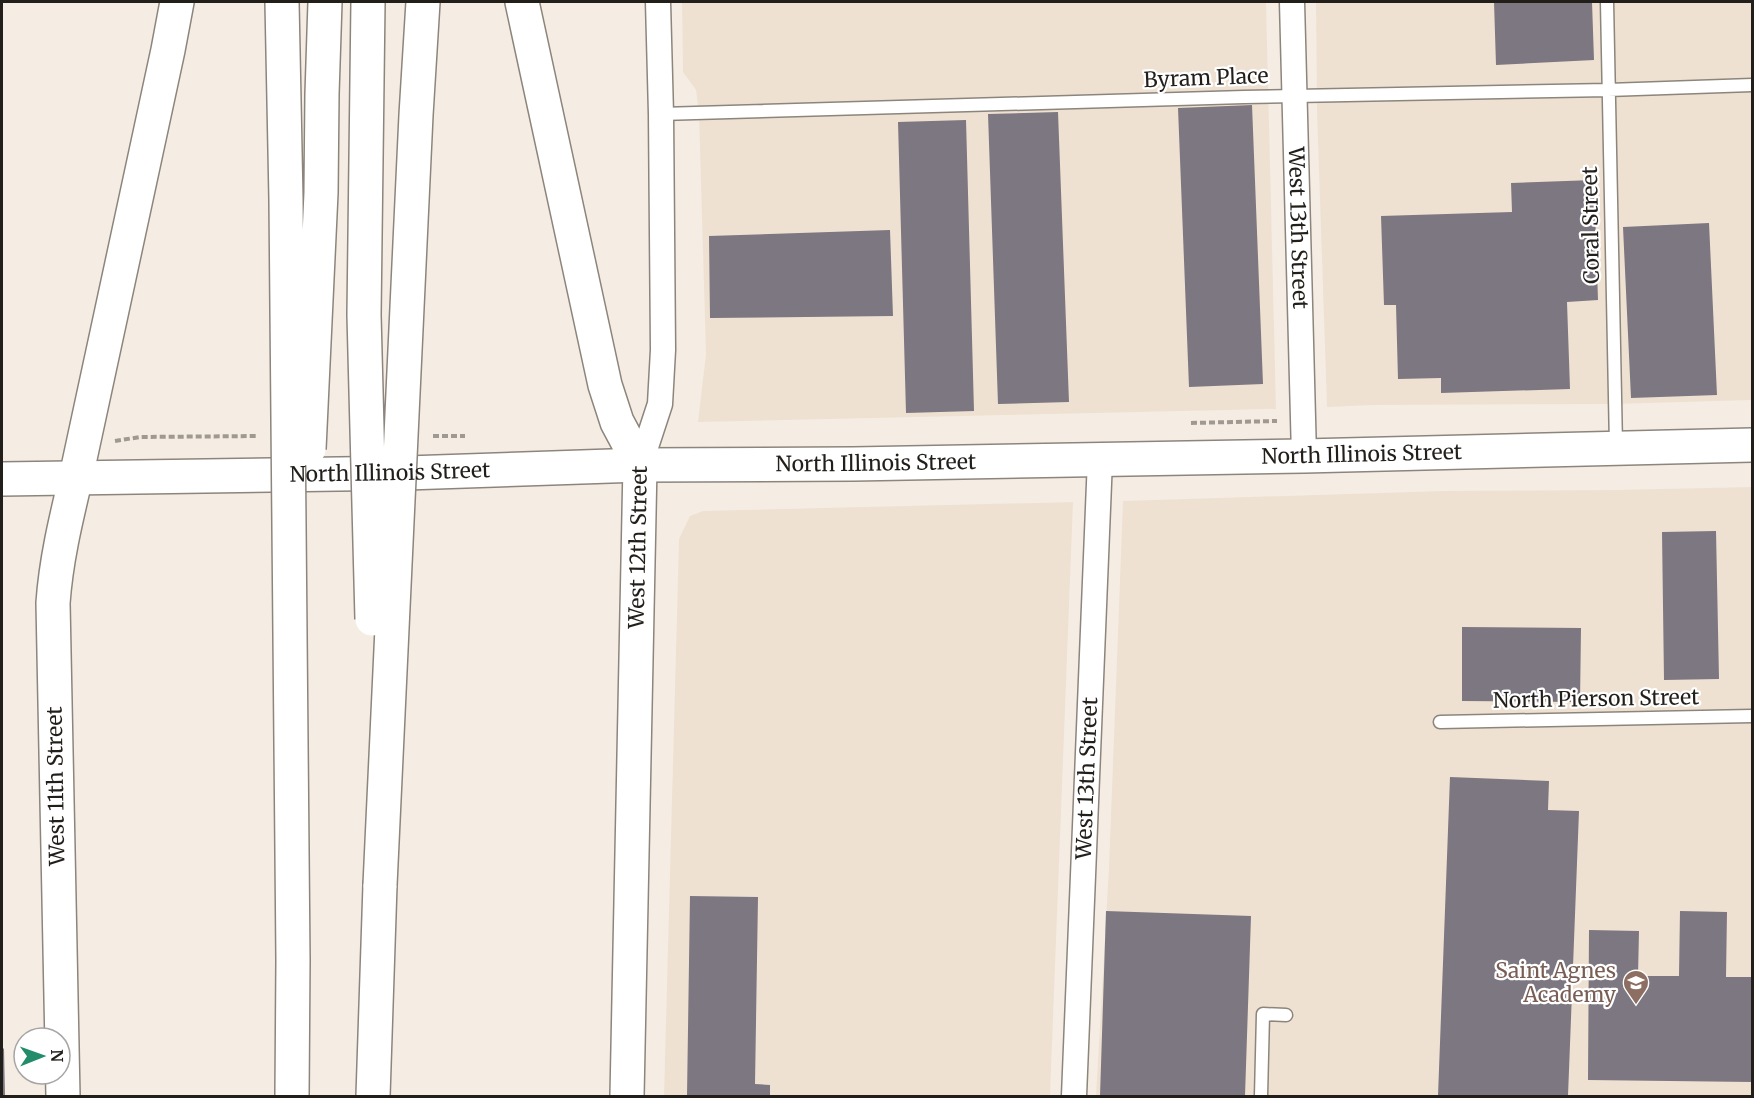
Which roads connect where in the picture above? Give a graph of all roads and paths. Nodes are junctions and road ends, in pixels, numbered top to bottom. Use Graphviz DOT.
graph roads {
  1 [pos="177,2"];
  2 [pos="282,2"];
  3 [pos="325,2"];
  4 [pos="368,2"];
  5 [pos="423,2"];
  6 [pos="658,2"];
  7 [pos="1292,2"];
  8 [pos="1607,2"];
  9 [pos="525,13"];
  10 [pos="1752,85"];
  11 [pos="1608,90"];
  12 [pos="1294,96"];
  13 [pos="661,114"];
  14 [pos="1752,445"];
  15 [pos="1616,448"];
  16 [pos="1304,456"];
  17 [pos="1100,459"];
  18 [pos="640,465"];
  19 [pos="76,477"];
  20 [pos="2,479"];
  21 [pos="1752,716"];
  22 [pos="1440,722"];
  23 [pos="292,819"];
  24 [pos="380,885"];
  25 [pos="1286,1015"];
  26 [pos="63,1096"];
  27 [pos="292,1096"];
  28 [pos="374,1096"];
  29 [pos="627,1096"];
  30 [pos="1074,1096"];
  31 [pos="1261,1096"];
  1 -- 19 [label="main road, West 11th Street"];
  2 -- 23 [label="main road, bridge"];
  3 -- 23 [label="main road, bridge"];
  4 -- 24 [label="main road, bridge"];
  5 -- 24 [label="main road, bridge"];
  6 -- 13 [label="street, West 12th Street"];
  7 -- 12 [label="street, West 13th Street"];
  8 -- 11 [label="lane, Coral Street"];
  9 -- 18 [label="main road"];
  10 -- 11 [label="lane, Byram Place"];
  11 -- 12 [label="lane, Byram Place"];
  11 -- 15 [label="lane, Coral Street"];
  12 -- 13 [label="lane, Byram Place"];
  12 -- 16 [label="street, West 13th Street"];
  13 -- 18 [label="street, West 12th Street"];
  14 -- 15 [label="main road, North Illinois Street"];
  15 -- 16 [label="main road, North Illinois Street"];
  16 -- 17 [label="main road, North Illinois Street"];
  17 -- 18 [label="main road, North Illinois Street"];
  17 -- 30 [label="street, West 13th Street"];
  18 -- 19 [label="main road, North Illinois Street"];
  18 -- 29 [label="main road, West 12th Street"];
  19 -- 20 [label="main road, North Illinois Street"];
  19 -- 26 [label="main road, West 11th Street"];
  21 -- 22 [label="lane, North Pierson Street"];
  23 -- 27 [label="main road, bridge"];
  24 -- 28 [label="main road"];
  25 -- 31 [label="lane"];
}
